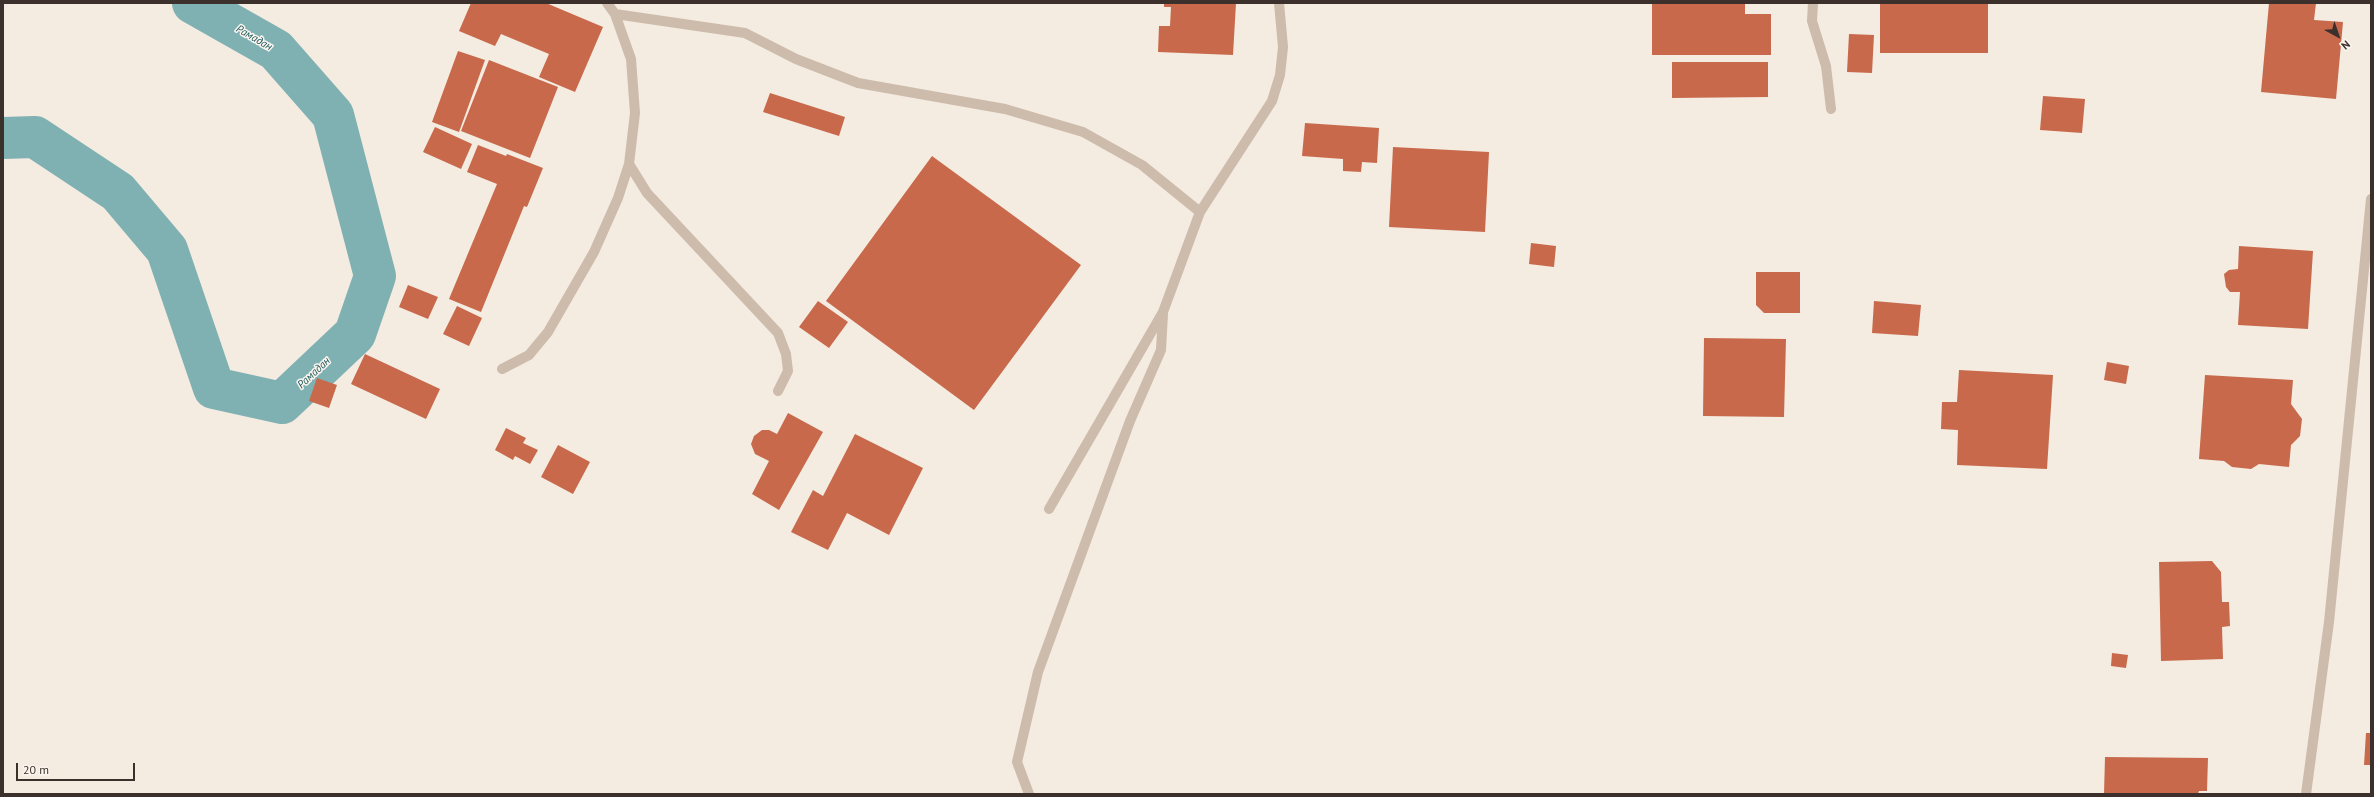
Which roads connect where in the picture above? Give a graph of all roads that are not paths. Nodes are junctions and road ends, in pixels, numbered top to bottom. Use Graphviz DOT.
graph roads {
  1 [pos="607,3"];
  2 [pos="1279,3"];
  3 [pos="1813,3"];
  4 [pos="615,14"];
  5 [pos="1831,109"];
  6 [pos="629,164"];
  7 [pos="2371,199"];
  8 [pos="1200,212"];
  9 [pos="1163,312"];
  10 [pos="502,369"];
  11 [pos="778,391"];
  12 [pos="1049,508"];
  13 [pos="1029,794"];
  14 [pos="2306,794"];
  1 -- 4 [label="street"];
  2 -- 8 [label="street"];
  3 -- 5 [label="street"];
  4 -- 6 [label="street"];
  4 -- 8 [label="street"];
  6 -- 10 [label="street"];
  6 -- 11 [label="street"];
  7 -- 14 [label="street"];
  8 -- 9 [label="street"];
  9 -- 12 [label="street"];
  9 -- 13 [label="street"];
}
